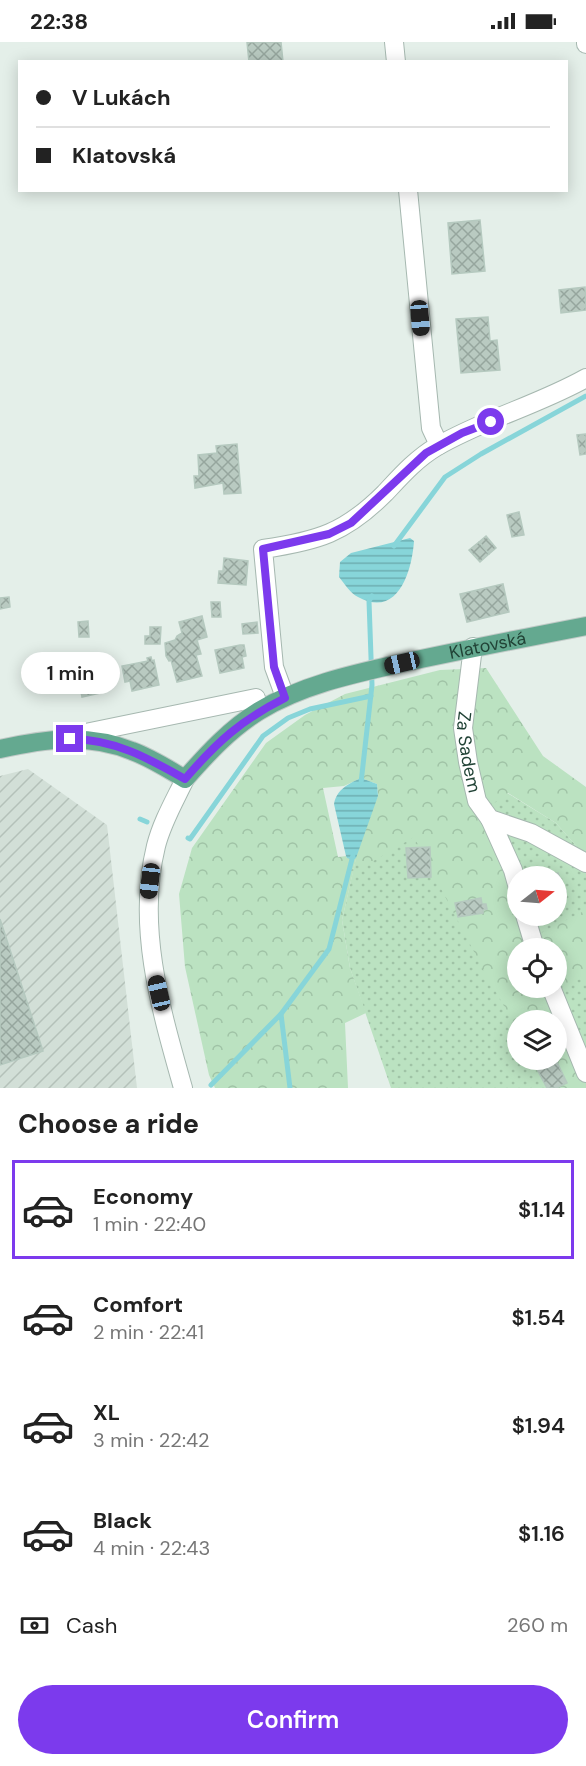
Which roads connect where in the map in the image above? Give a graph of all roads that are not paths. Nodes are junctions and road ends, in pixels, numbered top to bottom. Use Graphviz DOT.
graph roads {
  1 [pos="394,42"];
  2 [pos="396,60"];
  3 [pos="408,192"];
  4 [pos="586,378"];
  5 [pos="440,445"];
  6 [pos="586,626"];
  7 [pos="473,647"];
  8 [pos="255,698"];
  9 [pos="285,698"];
  10 [pos="55,739"];
  11 [pos="0,748"];
  12 [pos="185,779"];
  13 [pos="490,819"];
  14 [pos="586,863"];
  15 [pos="511,866"];
  16 [pos="555,998"];
  17 [pos="586,1074"];
  18 [pos="183,1088"];
  1 -- 2 [label="street"];
  3 -- 5 [label="street"];
  4 -- 5 [label="street"];
  5 -- 9 [label="street"];
  6 -- 7 [label="main road, Klatovská"];
  7 -- 9 [label="main road, Klatovská"];
  7 -- 13 [label="street, Za Sadem"];
  8 -- 10 [label="street"];
  9 -- 12 [label="main road, Klatovská"];
  10 -- 11 [label="main road"];
  10 -- 12 [label="main road"];
  12 -- 18 [label="street"];
  13 -- 14 [label="street"];
  13 -- 15 [label="street, Za Sadem"];
  16 -- 17 [label="street"];
}
